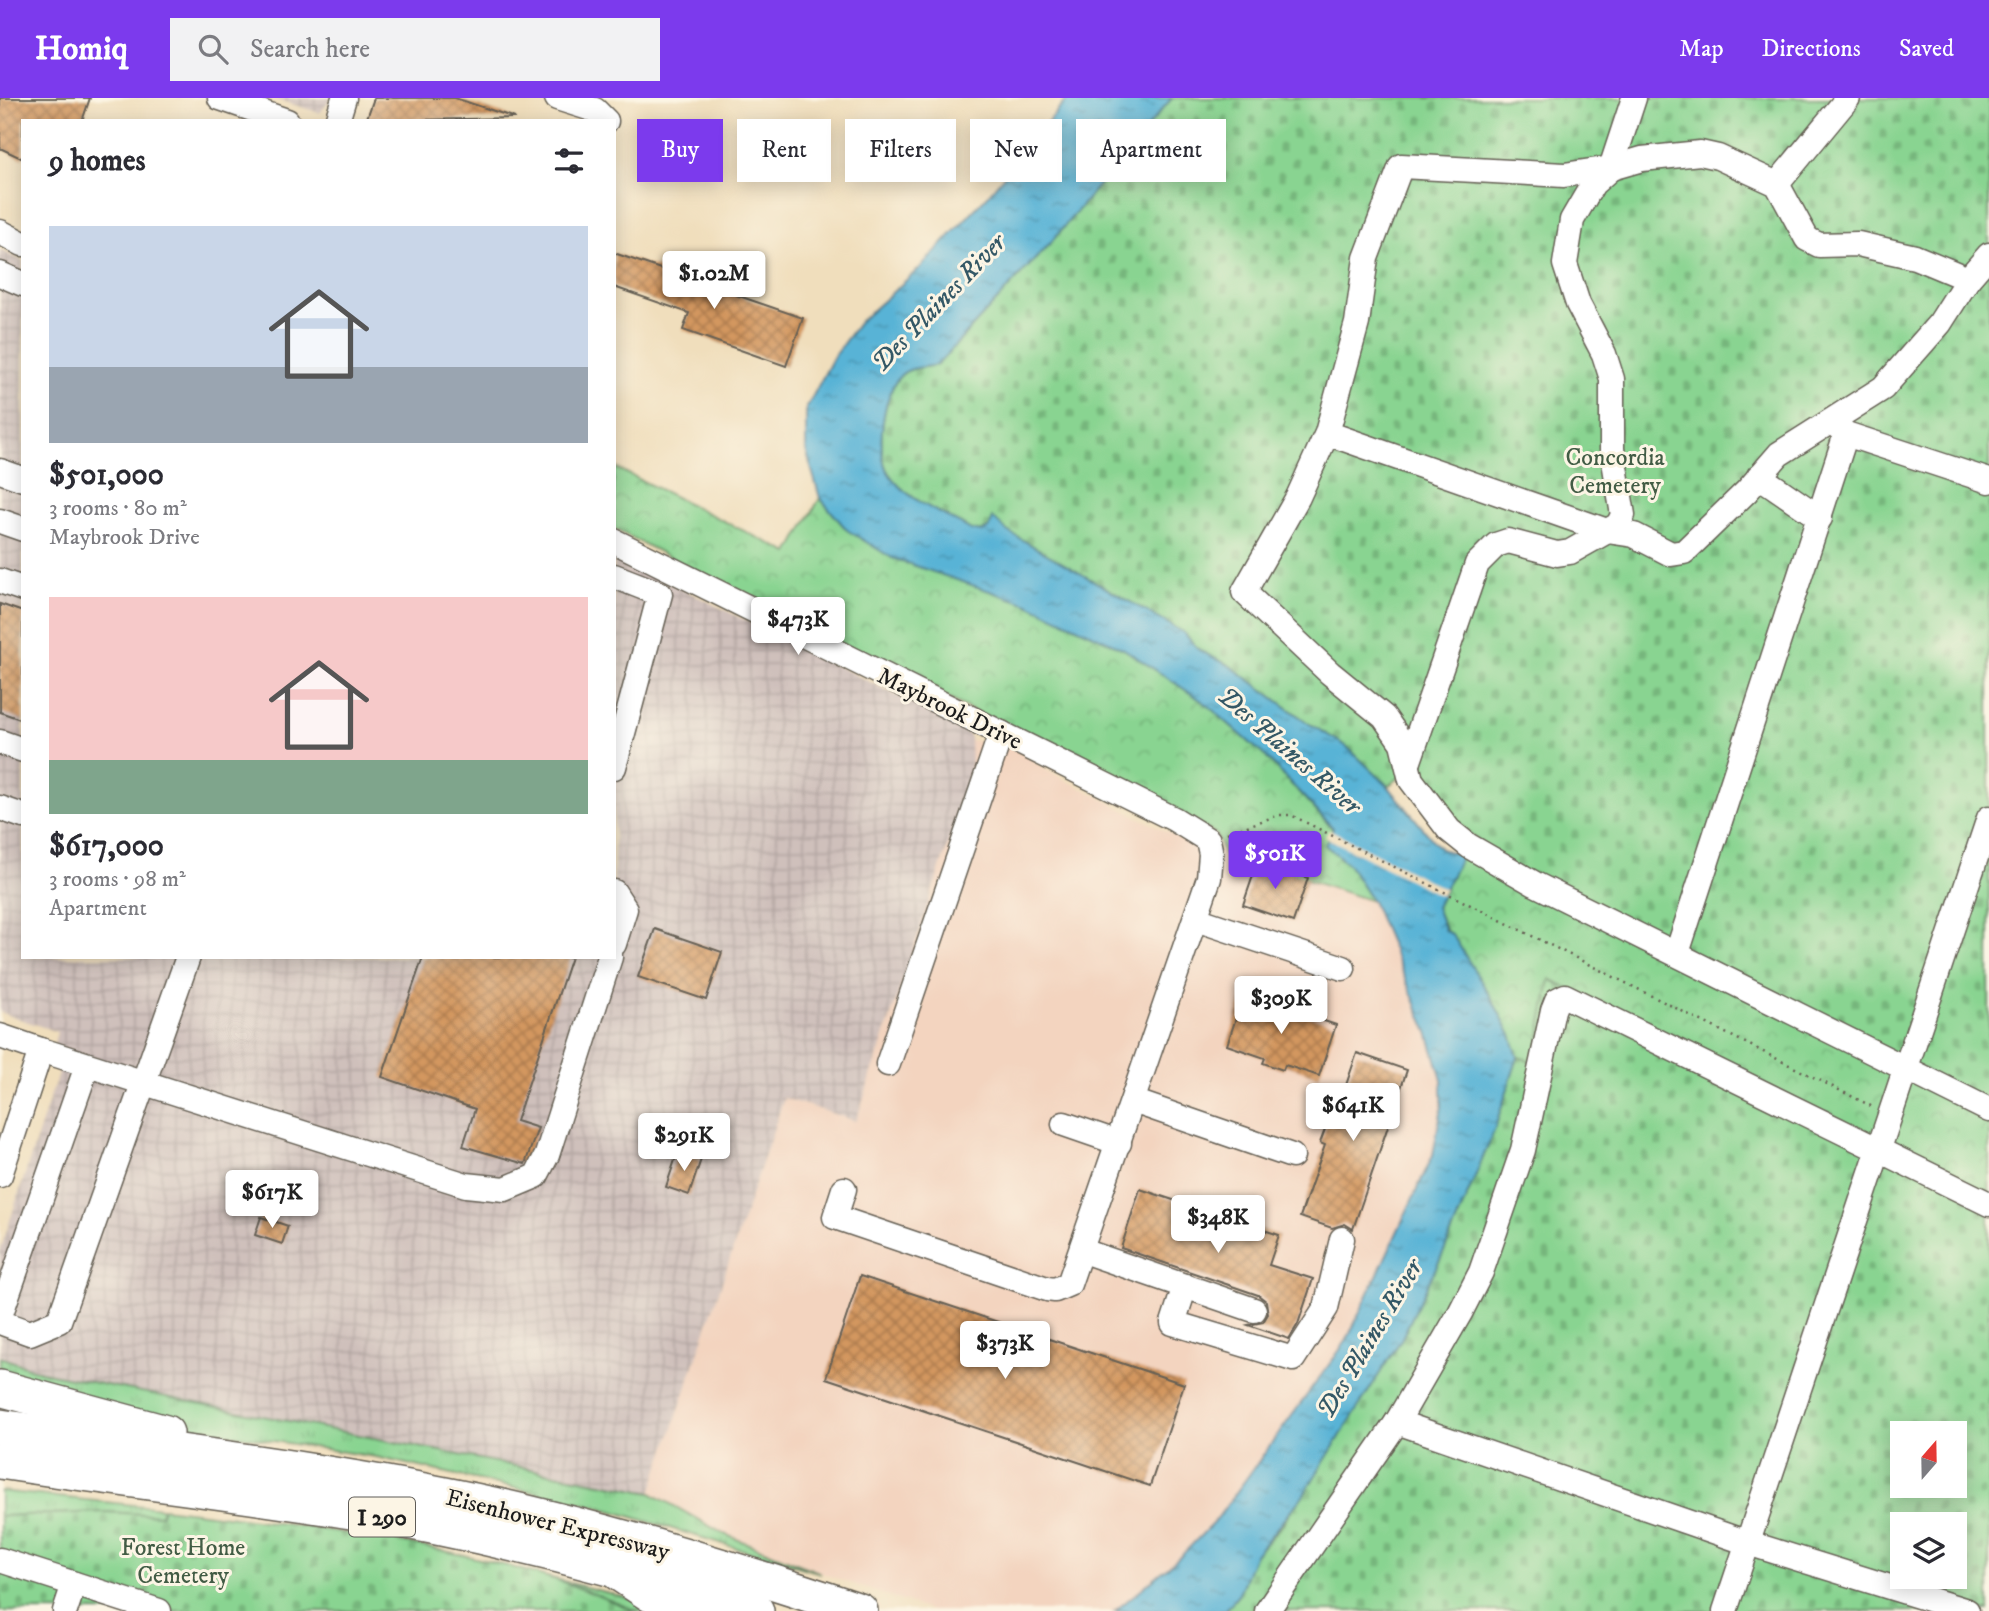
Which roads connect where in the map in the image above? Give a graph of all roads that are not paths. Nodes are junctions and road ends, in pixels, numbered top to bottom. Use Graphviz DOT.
graph roads {
  1 [pos="220,98"];
  2 [pos="344,98"];
  3 [pos="557,98"];
  4 [pos="1634,98"];
  5 [pos="1848,98"];
  6 [pos="600,110"];
  7 [pos="281,119"];
  8 [pos="338,119"];
  9 [pos="1611,168"];
  10 [pos="1777,184"];
  11 [pos="0,233"];
  12 [pos="21,243"];
  13 [pos="1989,255"];
  14 [pos="0,274"];
  15 [pos="1968,279"];
  16 [pos="21,283"];
  17 [pos="1839,428"];
  18 [pos="1327,432"];
  19 [pos="0,471"];
  20 [pos="1759,476"];
  21 [pos="21,478"];
  22 [pos="1989,481"];
  23 [pos="1820,518"];
  24 [pos="0,521"];
  25 [pos="21,527"];
  26 [pos="1607,531"];
  27 [pos="616,542"];
  28 [pos="616,577"];
  29 [pos="0,581"];
  30 [pos="21,588"];
  31 [pos="624,683"];
  32 [pos="1001,733"];
  33 [pos="0,742"];
  34 [pos="21,749"];
  35 [pos="616,750"];
  36 [pos="1409,761"];
  37 [pos="0,808"];
  38 [pos="21,815"];
  39 [pos="1989,818"];
  40 [pos="616,895"];
  41 [pos="1196,919"];
  42 [pos="616,938"];
  43 [pos="1677,953"];
  44 [pos="187,959"];
  45 [pos="609,959"];
  46 [pos="1343,968"];
  47 [pos="0,1036"];
  48 [pos="41,1050"];
  49 [pos="888,1064"];
  50 [pos="87,1066"];
  51 [pos="1905,1068"];
  52 [pos="144,1084"];
  53 [pos="1133,1101"];
  54 [pos="1989,1110"];
  55 [pos="1064,1124"];
  56 [pos="1119,1143"];
  57 [pos="1879,1150"];
  58 [pos="1292,1156"];
  59 [pos="0,1175"];
  60 [pos="845,1189"];
  61 [pos="1989,1205"];
  62 [pos="1342,1239"];
  63 [pos="1083,1251"];
  64 [pos="1185,1286"];
  65 [pos="1254,1310"];
  66 [pos="0,1316"];
  67 [pos="0,1322"];
  68 [pos="0,1388"];
  69 [pos="1396,1422"];
  70 [pos="0,1427"];
  71 [pos="235,1460"];
  72 [pos="0,1461"];
  73 [pos="35,1466"];
  74 [pos="0,1472"];
  75 [pos="1748,1544"];
  76 [pos="0,1560"];
  77 [pos="597,1564"];
  78 [pos="74,1584"];
  79 [pos="1952,1609"];
  80 [pos="65,1611"];
  81 [pos="159,1611"];
  82 [pos="686,1611"];
  83 [pos="756,1611"];
  84 [pos="860,1611"];
  85 [pos="1267,1611"];
  86 [pos="1725,1611"];
  1 -- 7 [label="street"];
  2 -- 8 [label="street"];
  3 -- 6 [label="street"];
  4 -- 9 [label="street"];
  5 -- 10 [label="street"];
  9 -- 10 [label="street"];
  9 -- 18 [label="street"];
  9 -- 26 [label="street"];
  10 -- 15 [label="street"];
  11 -- 12 [label="street"];
  13 -- 15 [label="street"];
  14 -- 16 [label="street"];
  15 -- 17 [label="street"];
  17 -- 20 [label="street"];
  17 -- 22 [label="street"];
  17 -- 23 [label="street"];
  18 -- 26 [label="street"];
  18 -- 36 [label="street"];
  19 -- 21 [label="street"];
  20 -- 23 [label="street"];
  20 -- 26 [label="street"];
  23 -- 43 [label="street"];
  24 -- 25 [label="street"];
  26 -- 36 [label="street"];
  27 -- 32 [label="street, Maybrook Drive"];
  28 -- 31 [label="street"];
  29 -- 30 [label="street"];
  31 -- 35 [label="street"];
  32 -- 41 [label="street, Maybrook Drive"];
  32 -- 49 [label="street"];
  33 -- 34 [label="street"];
  36 -- 43 [label="street"];
  37 -- 38 [label="street"];
  39 -- 51 [label="street"];
  40 -- 42 [label="street"];
  41 -- 46 [label="street"];
  41 -- 53 [label="street"];
  43 -- 51 [label="street"];
  44 -- 52 [label="street"];
  45 -- 52 [label="street"];
  47 -- 48 [label="street"];
  48 -- 50 [label="street"];
  48 -- 59 [label="street"];
  50 -- 52 [label="street"];
  50 -- 66 [label="street"];
  51 -- 54 [label="street"];
  51 -- 57 [label="street"];
  52 -- 67 [label="street"];
  53 -- 56 [label="street"];
  53 -- 58 [label="street"];
  55 -- 56 [label="street"];
  56 -- 63 [label="street"];
  57 -- 61 [label="street"];
  57 -- 69 [label="street"];
  57 -- 75 [label="street"];
  60 -- 63 [label="street"];
  62 -- 64 [label="street"];
  63 -- 64 [label="street"];
  64 -- 65 [label="street"];
  68 -- 71 [label="highway"];
  69 -- 75 [label="street"];
  69 -- 85 [label="street"];
  70 -- 71 [label="highway, Eisenhower Expressway / I 290"];
  71 -- 84 [label="highway, Eisenhower Expressway / I 290"];
  72 -- 73 [label="highway, Eisenhower Expressway / I 290"];
  73 -- 74 [label="highway"];
  73 -- 77 [label="highway, Eisenhower Expressway / I 290"];
  75 -- 79 [label="street"];
  75 -- 86 [label="street"];
  76 -- 78 [label="street"];
  77 -- 82 [label="street"];
  77 -- 83 [label="highway, Eisenhower Expressway / I 290"];
  78 -- 80 [label="street"];
  78 -- 81 [label="street"];
}
